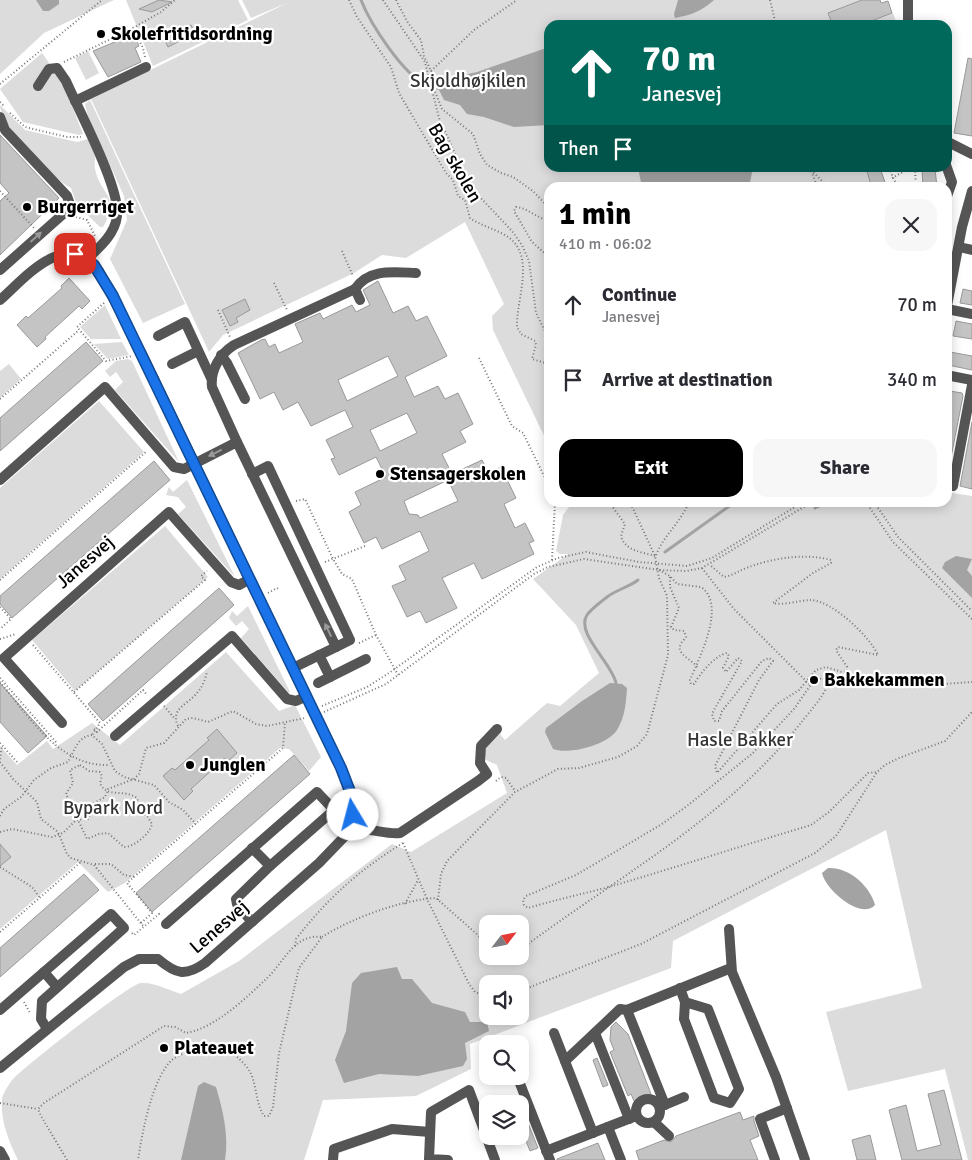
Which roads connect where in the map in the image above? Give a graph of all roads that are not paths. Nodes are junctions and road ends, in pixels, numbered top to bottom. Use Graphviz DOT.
graph roads {
  1 [pos="908,0"];
  2 [pos="908,20"];
  3 [pos="146,67"];
  4 [pos="38,86"];
  5 [pos="75,101"];
  6 [pos="0,118"];
  7 [pos="952,147"];
  8 [pos="972,154"];
  9 [pos="972,191"];
  10 [pos="959,247"];
  11 [pos="972,250"];
  12 [pos="88,259"];
  13 [pos="0,270"];
  14 [pos="416,273"];
  15 [pos="952,281"];
  16 [pos="355,284"];
  17 [pos="0,300"];
  18 [pos="360,300"];
  19 [pos="952,311"];
  20 [pos="972,314"];
  21 [pos="158,336"];
  22 [pos="198,351"];
  23 [pos="221,355"];
  24 [pos="172,364"];
  25 [pos="952,376"];
  26 [pos="211,378"];
  27 [pos="972,380"];
  28 [pos="972,385"];
  29 [pos="245,399"];
  30 [pos="237,442"];
  31 [pos="195,463"];
  32 [pos="252,474"];
  33 [pos="0,480"];
  34 [pos="953,486"];
  35 [pos="250,579"];
  36 [pos="336,647"];
  37 [pos="320,655"];
  38 [pos="366,659"];
  39 [pos="293,668"];
  40 [pos="330,677"];
  41 [pos="318,682"];
  42 [pos="307,696"];
  43 [pos="62,724"];
  44 [pos="497,729"];
  45 [pos="115,736"];
  46 [pos="346,835"];
  47 [pos="252,848"];
  48 [pos="270,866"];
  49 [pos="252,922"];
  50 [pos="166,924"];
  51 [pos="729,928"];
  52 [pos="731,968"];
  53 [pos="44,972"];
  54 [pos="57,986"];
  55 [pos="680,988"];
  56 [pos="685,1002"];
  57 [pos="0,1010"];
  58 [pos="627,1010"];
  59 [pos="47,1029"];
  60 [pos="554,1033"];
  61 [pos="595,1033"];
  62 [pos="565,1062"];
  63 [pos="0,1068"];
  64 [pos="520,1085"];
  65 [pos="684,1097"];
  66 [pos="662,1106"];
  67 [pos="787,1108"];
  68 [pos="633,1118"];
  69 [pos="654,1122"];
  70 [pos="608,1127"];
  71 [pos="430,1132"];
  72 [pos="594,1133"];
  73 [pos="668,1136"];
  74 [pos="0,1151"];
  75 [pos="548,1156"];
  76 [pos="5,1160"];
  77 [pos="333,1160"];
  78 [pos="448,1160"];
  79 [pos="495,1160"];
  80 [pos="621,1160"];
  81 [pos="775,1160"];
  82 [pos="805,1160"];
  1 -- 2 [label="street"];
  3 -- 5 [label="street"];
  4 -- 5 [label="street"];
  5 -- 12 [label="street"];
  13 -- 6 [label="street, one-way"];
  7 -- 8 [label="street"];
  9 -- 10 [label="street"];
  10 -- 11 [label="street"];
  10 -- 15 [label="street"];
  12 -- 17 [label="street"];
  12 -- 31 [label="street"];
  14 -- 16 [label="street"];
  16 -- 18 [label="street"];
  16 -- 23 [label="street"];
  19 -- 20 [label="street"];
  21 -- 22 [label="street"];
  22 -- 24 [label="street"];
  22 -- 26 [label="street"];
  23 -- 26 [label="street"];
  23 -- 29 [label="street"];
  25 -- 27 [label="street"];
  26 -- 30 [label="street"];
  28 -- 34 [label="street"];
  30 -- 31 [label="street, one-way"];
  30 -- 32 [label="street"];
  31 -- 33 [label="street"];
  31 -- 35 [label="street"];
  36 -- 32 [label="street, one-way"];
  32 -- 36 [label="street"];
  35 -- 39 [label="street"];
  35 -- 43 [label="street, Janesvej"];
  36 -- 37 [label="street"];
  37 -- 39 [label="street"];
  37 -- 40 [label="street"];
  38 -- 40 [label="street"];
  39 -- 42 [label="street"];
  40 -- 41 [label="street"];
  42 -- 45 [label="street"];
  42 -- 46 [label="street, Lenesvej"];
  44 -- 46 [label="street"];
  46 -- 49 [label="street, Lenesvej"];
  47 -- 48 [label="street"];
  47 -- 48 [label="street"];
  47 -- 50 [label="street"];
  48 -- 49 [label="street"];
  49 -- 59 [label="street, Lenesvej"];
  51 -- 52 [label="street"];
  52 -- 55 [label="street"];
  52 -- 67 [label="street"];
  53 -- 54 [label="street"];
  53 -- 54 [label="street"];
  53 -- 57 [label="street"];
  54 -- 59 [label="street"];
  55 -- 56 [label="street"];
  55 -- 58 [label="street"];
  56 -- 56 [label="street"];
  58 -- 61 [label="street"];
  58 -- 66 [label="street"];
  59 -- 63 [label="street, Lenesvej"];
  60 -- 62 [label="street"];
  61 -- 62 [label="street"];
  61 -- 68 [label="street"];
  62 -- 72 [label="street"];
  64 -- 75 [label="street"];
  65 -- 66 [label="street"];
  66 -- 68 [label="street"];
  66 -- 69 [label="street"];
  67 -- 81 [label="street"];
  67 -- 82 [label="street"];
  68 -- 69 [label="street"];
  68 -- 70 [label="street"];
  69 -- 73 [label="street"];
  70 -- 72 [label="street"];
  70 -- 80 [label="street"];
  71 -- 77 [label="street"];
  71 -- 78 [label="street"];
  71 -- 79 [label="street"];
  72 -- 75 [label="street"];
  74 -- 76 [label="street"];
}
